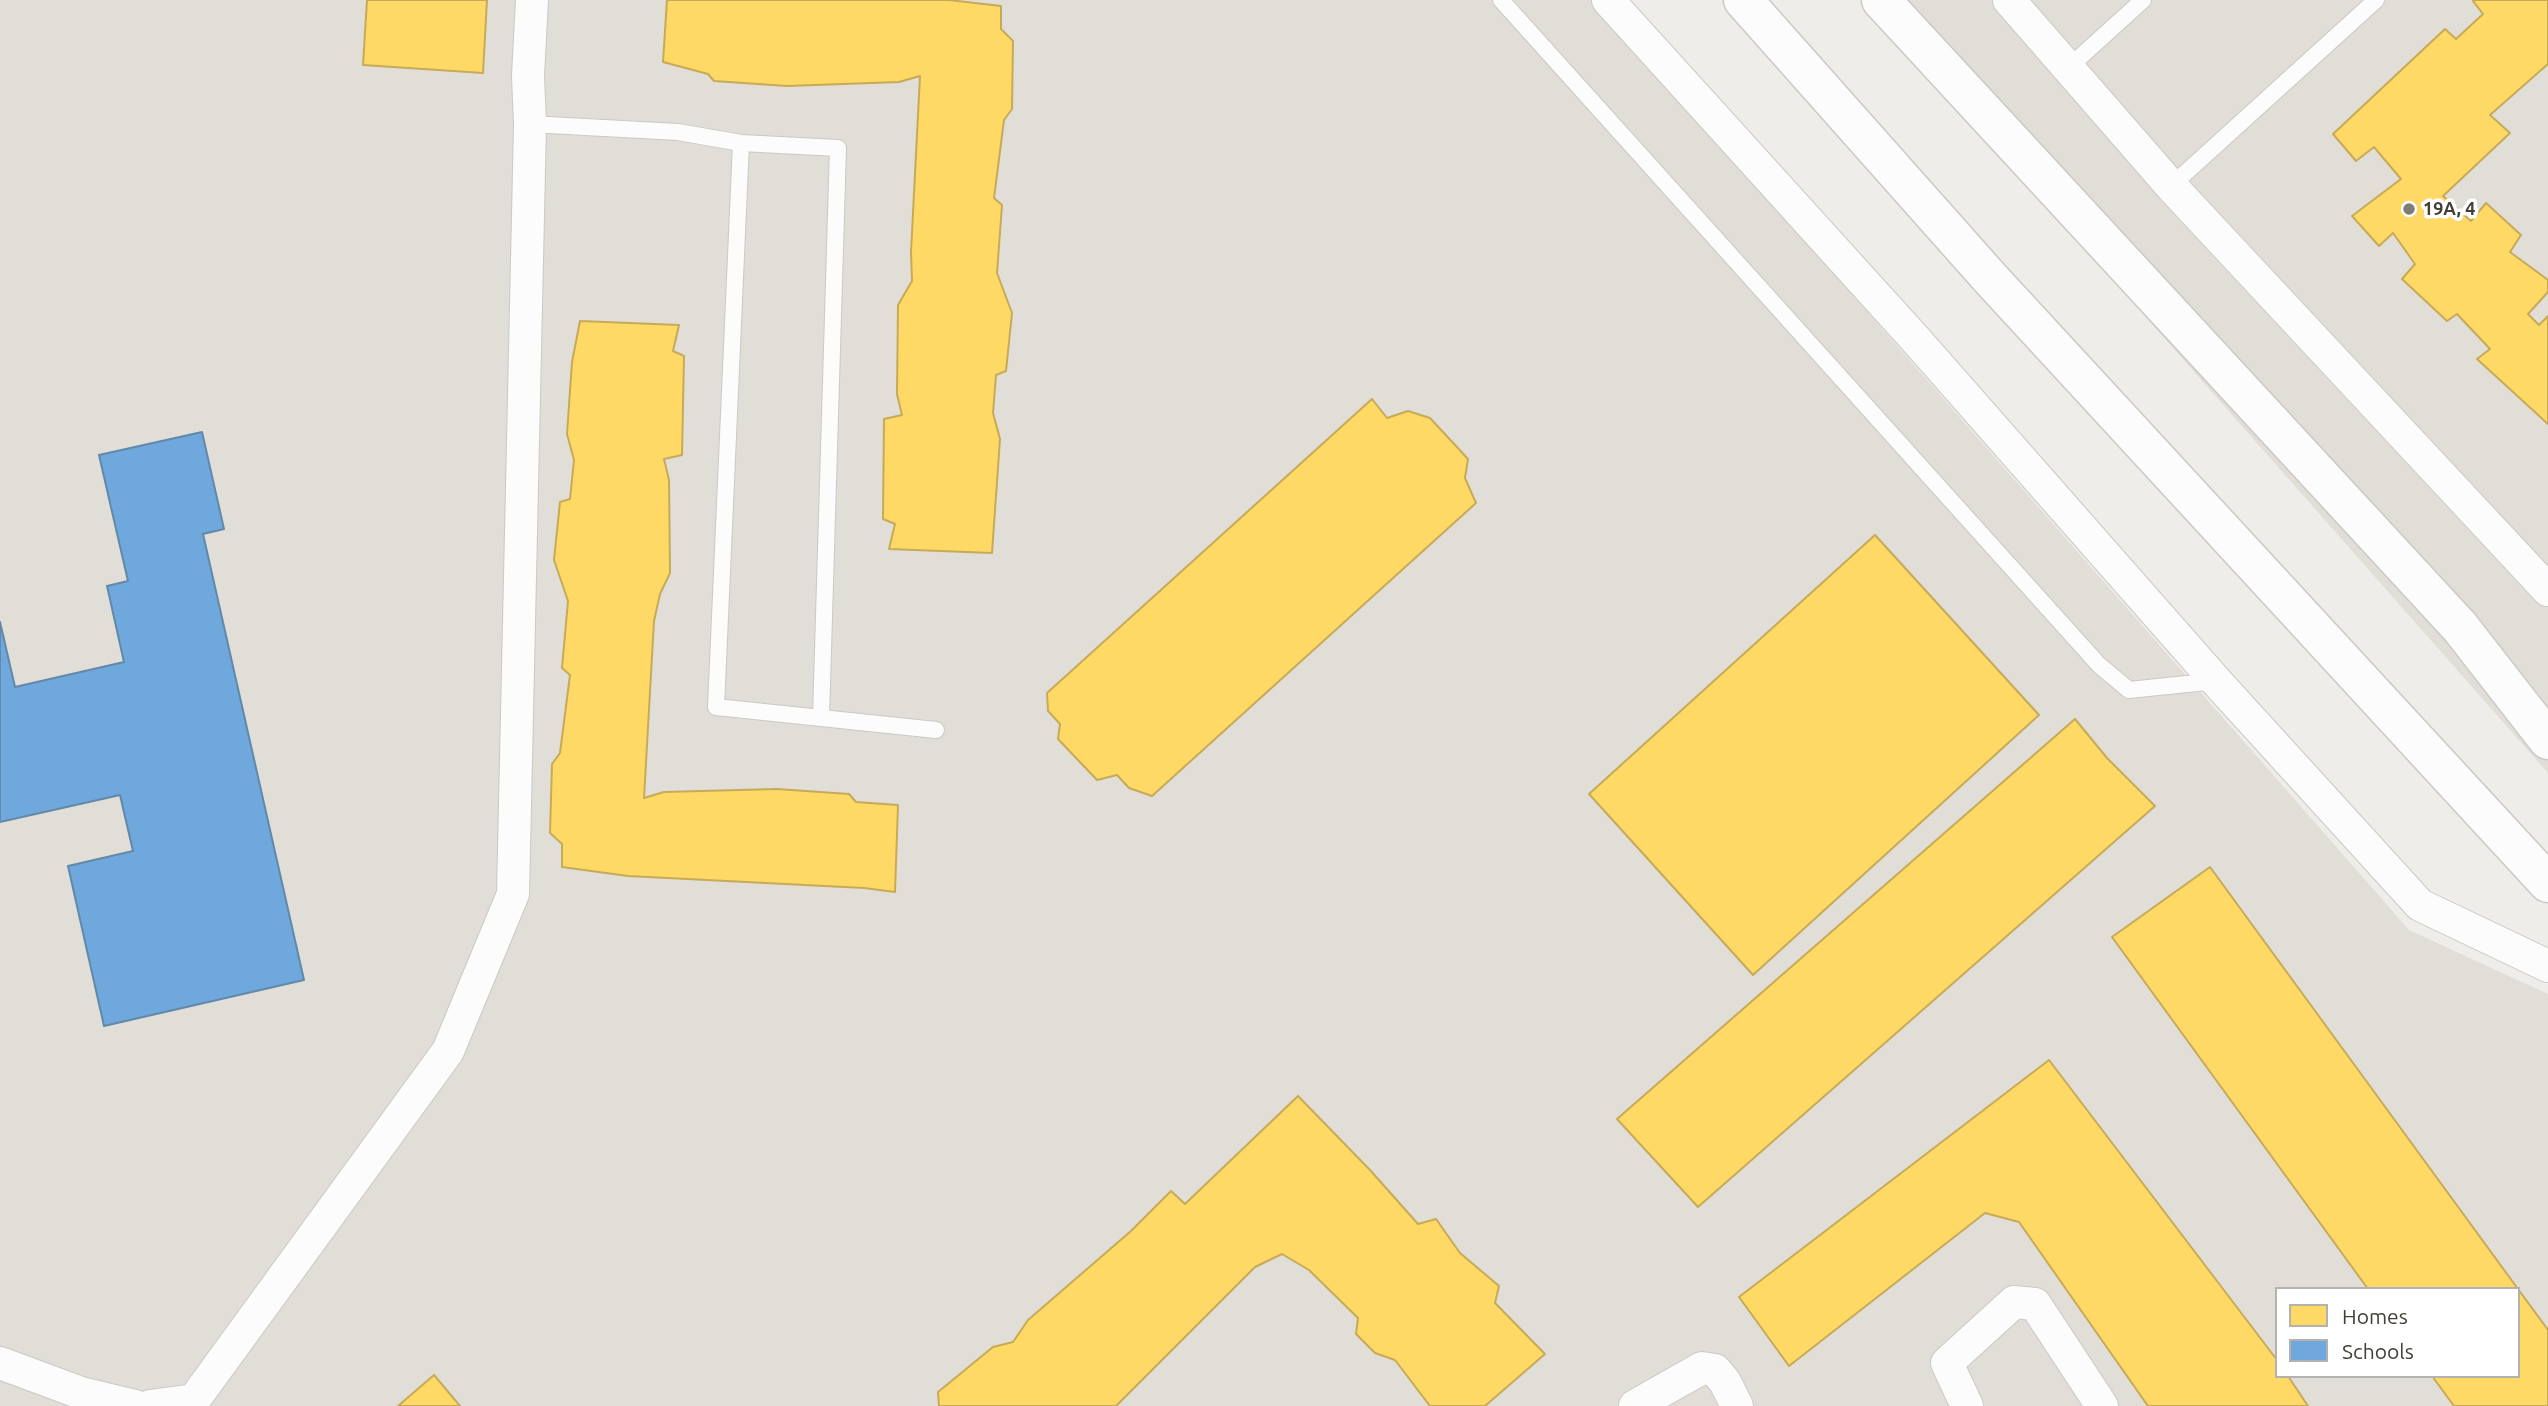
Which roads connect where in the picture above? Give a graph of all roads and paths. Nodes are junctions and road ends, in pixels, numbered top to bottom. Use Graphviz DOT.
graph roads {
  1 [pos="532,0"];
  2 [pos="1502,0"];
  3 [pos="1608,0"];
  4 [pos="1743,0"];
  5 [pos="1881,0"];
  6 [pos="2009,0"];
  7 [pos="2143,0"];
  8 [pos="2376,0"];
  9 [pos="2068,68"];
  10 [pos="530,124"];
  11 [pos="741,143"];
  12 [pos="2171,186"];
  13 [pos="2548,590"];
  14 [pos="2216,681"];
  15 [pos="821,717"];
  16 [pos="936,730"];
  17 [pos="2548,740"];
  18 [pos="2548,883"];
  19 [pos="2548,966"];
  20 [pos="0,1363"];
  21 [pos="135,1406"];
  22 [pos="150,1406"];
  23 [pos="1635,1406"];
  24 [pos="1737,1406"];
  25 [pos="1967,1406"];
  26 [pos="2102,1406"];
  1 -- 10 [label="street"];
  2 -- 14 [label="lane"];
  3 -- 14 [label="street"];
  4 -- 18 [label="street"];
  5 -- 17 [label="street"];
  6 -- 9 [label="street"];
  7 -- 9 [label="lane"];
  8 -- 12 [label="lane"];
  9 -- 12 [label="street"];
  10 -- 11 [label="lane"];
  10 -- 22 [label="street"];
  11 -- 15 [label="lane"];
  11 -- 15 [label="lane"];
  12 -- 13 [label="street"];
  14 -- 19 [label="street"];
  15 -- 16 [label="lane"];
  20 -- 21 [label="street"];
  23 -- 24 [label="street"];
  25 -- 26 [label="street"];
}
